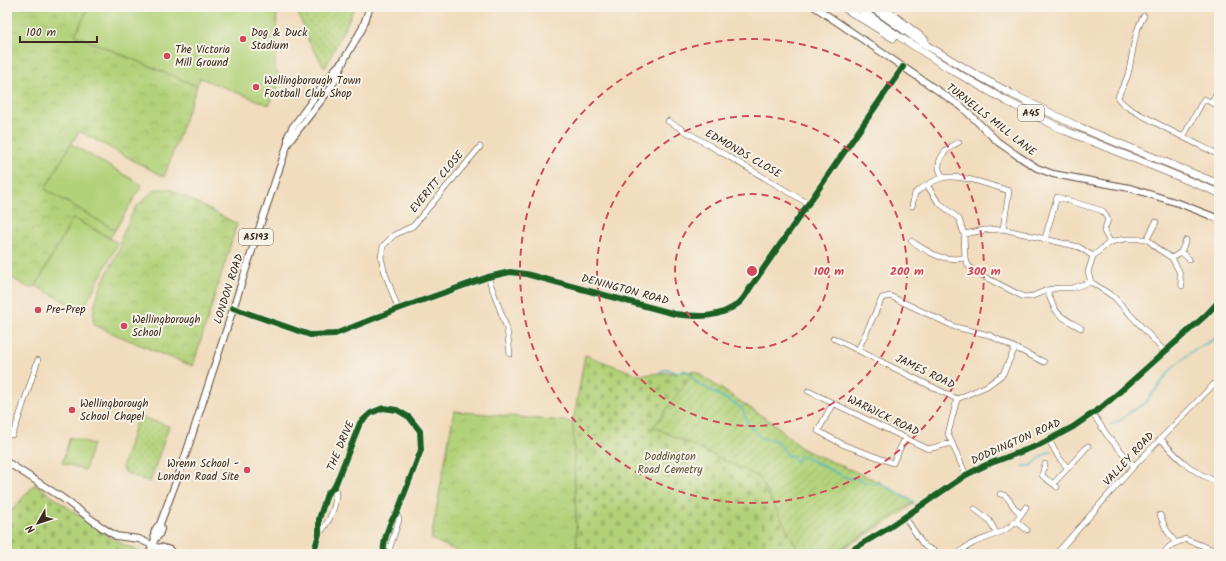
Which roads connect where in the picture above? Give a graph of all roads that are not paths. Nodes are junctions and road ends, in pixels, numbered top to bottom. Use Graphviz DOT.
graph roads {
  1 [pos="370,7"];
  2 [pos="815,7"];
  3 [pos="843,7"];
  4 [pos="857,7"];
  5 [pos="871,7"];
  6 [pos="883,7"];
  7 [pos="1144,16"];
  8 [pos="903,67"];
  9 [pos="950,70"];
  10 [pos="973,73"];
  11 [pos="1219,88"];
  12 [pos="1212,103"];
  13 [pos="1219,106"];
  14 [pos="668,121"];
  15 [pos="1183,137"];
  16 [pos="959,142"];
  17 [pos="480,147"];
  18 [pos="1219,155"];
  19 [pos="943,177"];
  20 [pos="1219,184"];
  21 [pos="927,185"];
  22 [pos="1219,193"];
  23 [pos="809,204"];
  24 [pos="912,206"];
  25 [pos="1219,219"];
  26 [pos="1156,222"];
  27 [pos="1003,229"];
  28 [pos="964,234"];
  29 [pos="1045,238"];
  30 [pos="1147,239"];
  31 [pos="1186,240"];
  32 [pos="911,241"];
  33 [pos="1110,242"];
  34 [pos="1182,252"];
  35 [pos="1093,256"];
  36 [pos="965,258"];
  37 [pos="1172,258"];
  38 [pos="1189,259"];
  39 [pos="488,277"];
  40 [pos="1090,282"];
  41 [pos="1182,286"];
  42 [pos="1047,290"];
  43 [pos="1219,301"];
  44 [pos="233,308"];
  45 [pos="398,309"];
  46 [pos="1081,328"];
  47 [pos="833,338"];
  48 [pos="1015,348"];
  49 [pos="858,350"];
  50 [pos="1164,351"];
  51 [pos="510,354"];
  52 [pos="38,360"];
  53 [pos="1044,362"];
  54 [pos="1219,379"];
  55 [pos="808,391"];
  56 [pos="957,399"];
  57 [pos="833,403"];
  58 [pos="1092,414"];
  59 [pos="7,433"];
  60 [pos="905,438"];
  61 [pos="1161,439"];
  62 [pos="1049,440"];
  63 [pos="952,443"];
  64 [pos="1088,446"];
  65 [pos="7,462"];
  66 [pos="1045,464"];
  67 [pos="1134,466"];
  68 [pos="1068,468"];
  69 [pos="966,475"];
  70 [pos="1219,482"];
  71 [pos="335,486"];
  72 [pos="1000,494"];
  73 [pos="1026,507"];
  74 [pos="975,509"];
  75 [pos="397,513"];
  76 [pos="1021,514"];
  77 [pos="1160,515"];
  78 [pos="905,517"];
  79 [pos="1016,521"];
  80 [pos="1027,530"];
  81 [pos="996,533"];
  82 [pos="319,534"];
  83 [pos="1175,542"];
  84 [pos="153,546"];
  85 [pos="1058,552"];
  86 [pos="1219,552"];
  87 [pos="149,554"];
  88 [pos="169,554"];
  89 [pos="312,554"];
  90 [pos="845,554"];
  91 [pos="940,554"];
  92 [pos="958,554"];
  93 [pos="1065,554"];
  94 [pos="1164,554"];
  1 -- 44 [label="main road, LONDON ROAD / A5193"];
  2 -- 8 [label="main road, TURNELLS MILL LANE"];
  3 -- 9 [label="highway, A45"];
  4 -- 9 [label="highway, A45"];
  5 -- 10 [label="highway, A45"];
  6 -- 10 [label="highway, A45"];
  7 -- 15 [label="street"];
  8 -- 23 [label="street, DENINGTON ROAD"];
  8 -- 25 [label="main road, TURNELLS MILL LANE"];
  9 -- 22 [label="highway, A45"];
  10 -- 20 [label="highway, A45"];
  11 -- 12 [label="street"];
  12 -- 13 [label="street"];
  12 -- 15 [label="street"];
  14 -- 23 [label="street, EDMONDS CLOSE"];
  15 -- 18 [label="street"];
  16 -- 19 [label="street"];
  17 -- 45 [label="street, EVERITT CLOSE"];
  19 -- 21 [label="street"];
  19 -- 27 [label="street"];
  21 -- 24 [label="street"];
  21 -- 28 [label="street"];
  23 -- 39 [label="street, DENINGTON ROAD"];
  26 -- 30 [label="street"];
  27 -- 28 [label="street"];
  27 -- 29 [label="street"];
  28 -- 36 [label="street"];
  29 -- 33 [label="street"];
  29 -- 35 [label="street"];
  30 -- 33 [label="street"];
  30 -- 37 [label="street"];
  31 -- 34 [label="street"];
  32 -- 36 [label="street"];
  33 -- 35 [label="street"];
  34 -- 37 [label="street"];
  34 -- 38 [label="street"];
  35 -- 40 [label="street"];
  36 -- 42 [label="street"];
  37 -- 41 [label="street"];
  39 -- 45 [label="street, DENINGTON ROAD"];
  39 -- 51 [label="street"];
  40 -- 42 [label="street"];
  40 -- 50 [label="street"];
  42 -- 46 [label="street"];
  43 -- 50 [label="street, DODDINGTON ROAD"];
  44 -- 45 [label="street, DENINGTON ROAD"];
  44 -- 84 [label="main road, LONDON ROAD / A5193"];
  47 -- 49 [label="street, JAMES ROAD"];
  48 -- 49 [label="street"];
  48 -- 53 [label="street"];
  48 -- 56 [label="street"];
  49 -- 56 [label="street, JAMES ROAD"];
  50 -- 58 [label="street, DODDINGTON ROAD"];
  52 -- 59 [label="street"];
  54 -- 61 [label="street, VALLEY ROAD"];
  55 -- 57 [label="street, WARWICK ROAD"];
  56 -- 63 [label="street, JAMES ROAD"];
  57 -- 60 [label="street, WARWICK ROAD"];
  57 -- 60 [label="street"];
  58 -- 62 [label="street, DODDINGTON ROAD"];
  58 -- 67 [label="street"];
  60 -- 63 [label="street, WARWICK ROAD"];
  61 -- 67 [label="street, VALLEY ROAD"];
  61 -- 70 [label="street"];
  62 -- 68 [label="street"];
  62 -- 69 [label="street, DODDINGTON ROAD"];
  63 -- 69 [label="street, JAMES ROAD"];
  64 -- 68 [label="street"];
  65 -- 84 [label="main road"];
  66 -- 68 [label="street"];
  67 -- 85 [label="street, VALLEY ROAD"];
  69 -- 78 [label="street, DODDINGTON ROAD"];
  71 -- 75 [label="street, THE DRIVE"];
  71 -- 82 [label="street, THE DRIVE"];
  71 -- 82 [label="street, THE DRIVE"];
  72 -- 76 [label="street"];
  73 -- 76 [label="street"];
  74 -- 81 [label="street"];
  75 -- 75 [label="street, THE DRIVE"];
  76 -- 79 [label="street"];
  77 -- 83 [label="street"];
  78 -- 90 [label="street, DODDINGTON ROAD"];
  78 -- 91 [label="street"];
  79 -- 80 [label="street"];
  79 -- 81 [label="street"];
  81 -- 92 [label="street"];
  82 -- 89 [label="street, THE DRIVE"];
  83 -- 86 [label="street"];
  83 -- 94 [label="street"];
  84 -- 87 [label="main road, LONDON ROAD / A5193"];
  84 -- 88 [label="main road"];
  85 -- 93 [label="street"];
}
